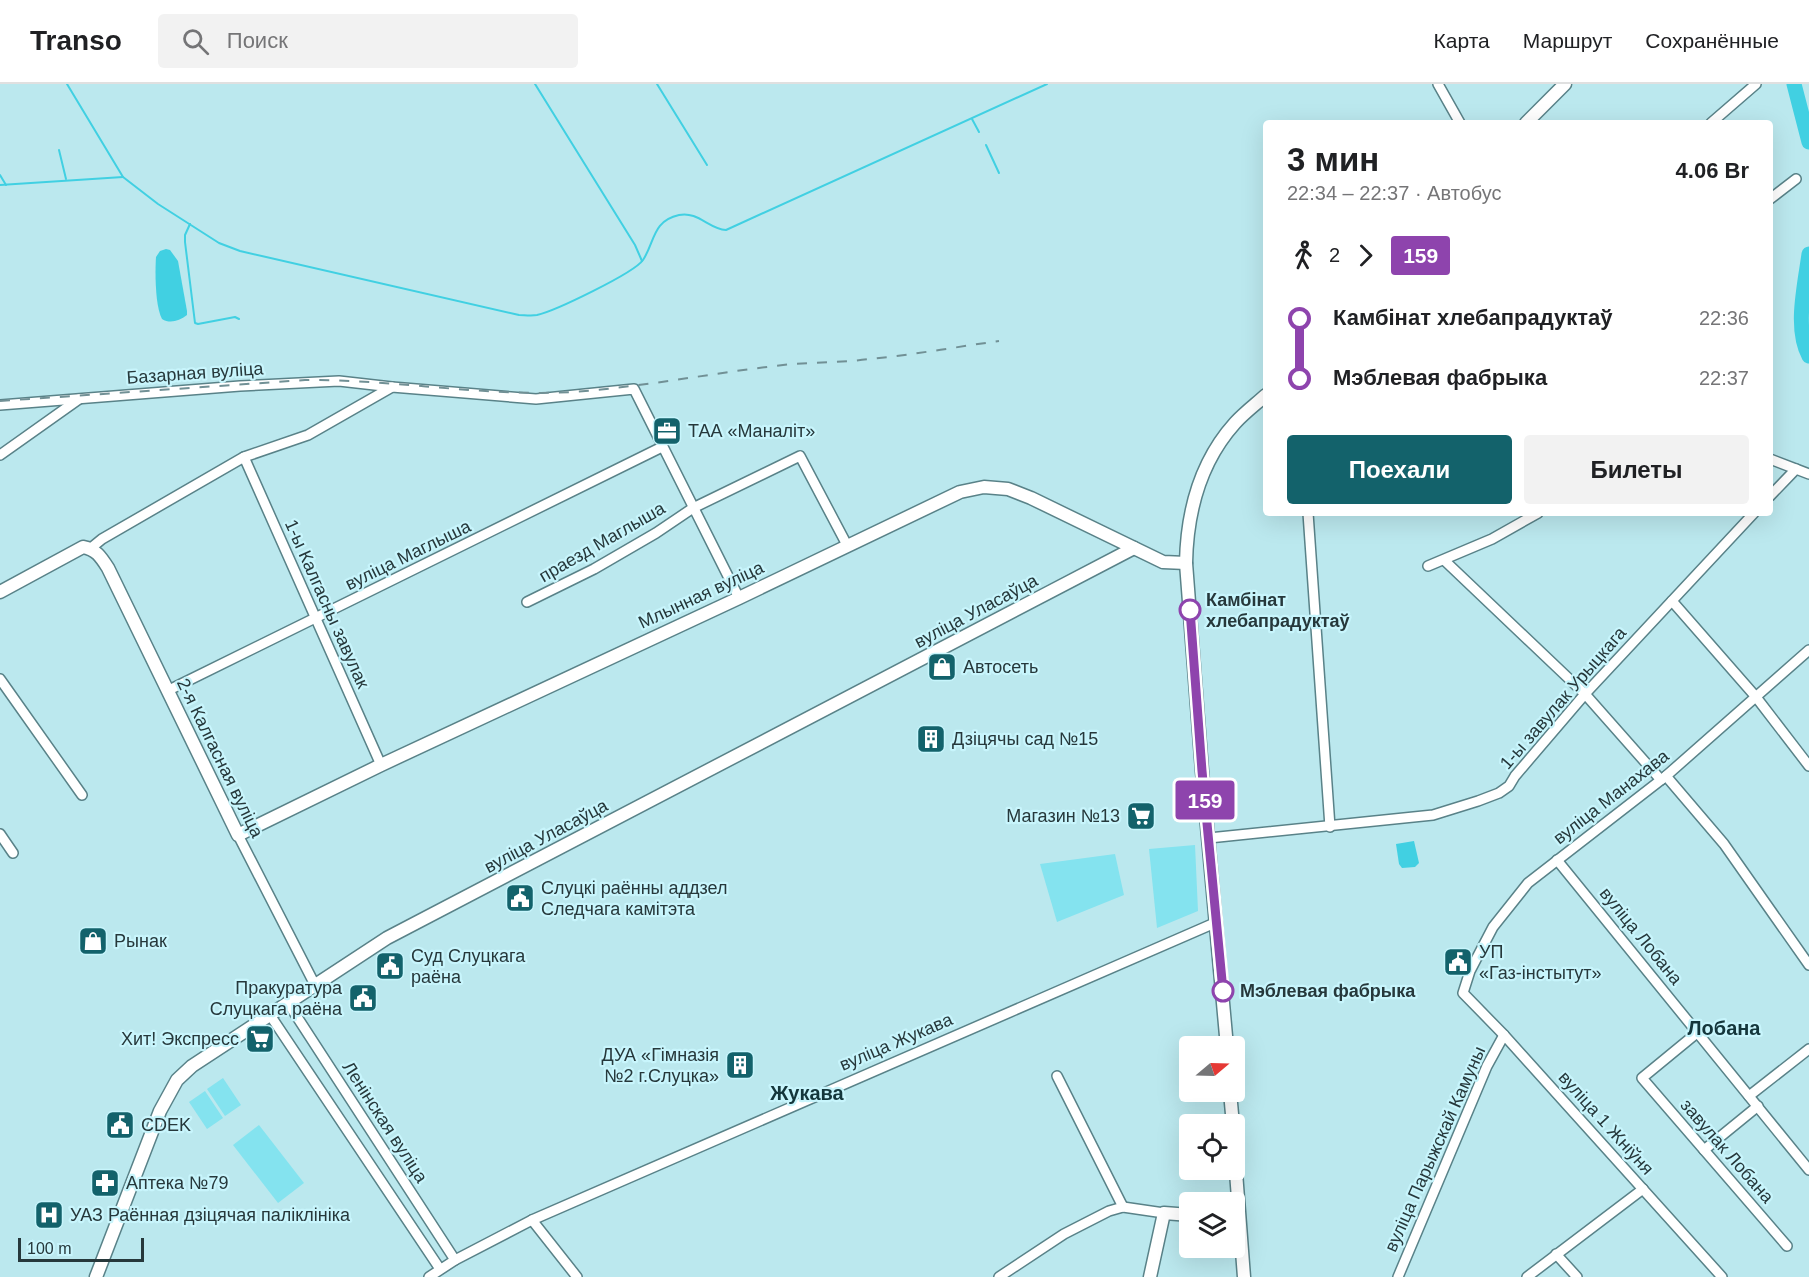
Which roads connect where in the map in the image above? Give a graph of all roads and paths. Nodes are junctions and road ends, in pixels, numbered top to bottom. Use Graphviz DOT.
graph roads {
  1 [pos="1438,84"];
  2 [pos="1564,84"];
  3 [pos="1756,84"];
  4 [pos="1458,120"];
  5 [pos="1529,120"];
  6 [pos="1714,120"];
  7 [pos="1796,179"];
  8 [pos="1773,197"];
  9 [pos="392,387"];
  10 [pos="1263,398"];
  11 [pos="80,399"];
  12 [pos="0,405"];
  13 [pos="662,447"];
  14 [pos="0,455"];
  15 [pos="244,457"];
  16 [pos="1773,460"];
  17 [pos="1796,469"];
  18 [pos="1809,474"];
  19 [pos="1773,493"];
  20 [pos="693,508"];
  21 [pos="1308,516"];
  22 [pos="1533,516"];
  23 [pos="1751,516"];
  24 [pos="847,545"];
  25 [pos="91,548"];
  26 [pos="1134,548"];
  27 [pos="1444,560"];
  28 [pos="1186,563"];
  29 [pos="1428,566"];
  30 [pos="0,592"];
  31 [pos="740,598"];
  32 [pos="527,602"];
  33 [pos="1672,602"];
  34 [pos="315,619"];
  35 [pos="1809,650"];
  36 [pos="0,679"];
  37 [pos="167,691"];
  38 [pos="1585,694"];
  39 [pos="1756,698"];
  40 [pos="381,765"];
  41 [pos="1809,766"];
  42 [pos="1663,778"];
  43 [pos="82,795"];
  44 [pos="1330,827"];
  45 [pos="0,834"];
  46 [pos="238,836"];
  47 [pos="1209,838"];
  48 [pos="13,853"];
  49 [pos="1557,860"];
  50 [pos="1217,922"];
  51 [pos="1809,965"];
  52 [pos="315,985"];
  53 [pos="1463,993"];
  54 [pos="288,1003"];
  55 [pos="270,1015"];
  56 [pos="1698,1032"];
  57 [pos="1504,1035"];
  58 [pos="1226,1036"];
  59 [pos="1809,1049"];
  60 [pos="1057,1076"];
  61 [pos="1749,1096"];
  62 [pos="1758,1106"];
  63 [pos="1704,1150"];
  64 [pos="1809,1170"];
  65 [pos="1643,1189"];
  66 [pos="1123,1207"];
  67 [pos="1164,1213"];
  68 [pos="1179,1214"];
  69 [pos="532,1220"];
  70 [pos="1787,1246"];
  71 [pos="1556,1254"];
  72 [pos="1242,1258"];
  73 [pos="455,1260"];
  74 [pos="440,1269"];
  75 [pos="96,1277"];
  76 [pos="429,1277"];
  77 [pos="577,1277"];
  78 [pos="999,1277"];
  79 [pos="1150,1277"];
  80 [pos="1244,1277"];
  81 [pos="1398,1277"];
  82 [pos="1527,1277"];
  83 [pos="1577,1277"];
  84 [pos="1722,1277"];
  1 -- 4 [label="street"];
  2 -- 5 [label="main road"];
  3 -- 6 [label="street"];
  7 -- 8 [label="street"];
  9 -- 11 [label="street, Базарная вуліца"];
  9 -- 13 [label="street, Базарная вуліца"];
  9 -- 15 [label="street"];
  10 -- 28 [label="main road"];
  11 -- 12 [label="street, Базарная вуліца"];
  11 -- 14 [label="street"];
  13 -- 20 [label="street"];
  13 -- 34 [label="street, вуліца Маглыша"];
  15 -- 25 [label="street"];
  15 -- 34 [label="street, 1-ы Калгасны завулак"];
  16 -- 17 [label="street"];
  17 -- 18 [label="street"];
  17 -- 19 [label="street"];
  20 -- 24 [label="street, праезд Маглыша"];
  20 -- 31 [label="street"];
  20 -- 32 [label="street, праезд Маглыша"];
  21 -- 44 [label="street"];
  22 -- 27 [label="street"];
  23 -- 33 [label="street, 1-ы завулак Урыцкага"];
  24 -- 26 [label="main road, Млынная вуліца"];
  24 -- 31 [label="main road, Млынная вуліца"];
  25 -- 30 [label="main road"];
  25 -- 37 [label="main road, 2-я Калгасная вуліца"];
  26 -- 28 [label="main road, Млынная вуліца"];
  26 -- 52 [label="main road, вуліца Уласаўца"];
  27 -- 29 [label="street"];
  27 -- 38 [label="street"];
  28 -- 47 [label="main road"];
  31 -- 40 [label="main road, Млынная вуліца"];
  33 -- 38 [label="street, 1-ы завулак Урыцкага"];
  33 -- 39 [label="street"];
  34 -- 37 [label="street, вуліца Маглыша"];
  34 -- 40 [label="street, 1-ы Калгасны завулак"];
  35 -- 39 [label="street, вуліца Манахава"];
  36 -- 43 [label="street"];
  37 -- 46 [label="main road, 2-я Калгасная вуліца"];
  38 -- 42 [label="street"];
  38 -- 44 [label="street, 1-ы завулак Урыцкага"];
  39 -- 41 [label="street"];
  39 -- 42 [label="street, вуліца Манахава"];
  40 -- 46 [label="main road, Млынная вуліца"];
  42 -- 49 [label="street, вуліца Манахава"];
  42 -- 51 [label="street"];
  44 -- 47 [label="street, 1-ы завулак Урыцкага"];
  45 -- 48 [label="street"];
  46 -- 52 [label="street, 2-я Калгасная вуліца"];
  47 -- 50 [label="main road"];
  49 -- 53 [label="street, вуліца Манахава"];
  49 -- 56 [label="street, вуліца Лобана"];
  50 -- 58 [label="main road"];
  50 -- 69 [label="street, вуліца Жукава"];
  52 -- 54 [label="main road, вуліца Уласаўца"];
  53 -- 57 [label="street, вуліца 1 Жніўня"];
  54 -- 55 [label="main road, вуліца Уласаўца"];
  54 -- 73 [label="street, Ленінская вуліца"];
  55 -- 74 [label="street, Ленінская вуліца"];
  55 -- 75 [label="main road, вуліца Уласаўца"];
  56 -- 61 [label="street, вуліца Лобана"];
  56 -- 63 [label="street, завулак Лобана"];
  57 -- 65 [label="street, вуліца 1 Жніўня"];
  57 -- 81 [label="street, вуліца Парыжскай Камуны"];
  59 -- 61 [label="street"];
  60 -- 66 [label="street"];
  61 -- 62 [label="street, вуліца Лобана"];
  62 -- 63 [label="street"];
  62 -- 64 [label="street, вуліца Лобана"];
  63 -- 70 [label="street, завулак Лобана"];
  65 -- 71 [label="street"];
  65 -- 84 [label="street, вуліца 1 Жніўня"];
  66 -- 67 [label="street"];
  66 -- 78 [label="street"];
  67 -- 68 [label="main road"];
  67 -- 79 [label="main road"];
  69 -- 73 [label="street, вуліца Жукава"];
  69 -- 77 [label="street"];
  71 -- 82 [label="street"];
  71 -- 83 [label="street"];
  72 -- 80 [label="main road"];
  73 -- 74 [label="street, вуліца Жукава"];
  74 -- 76 [label="street, вуліца Жукава"];
}
